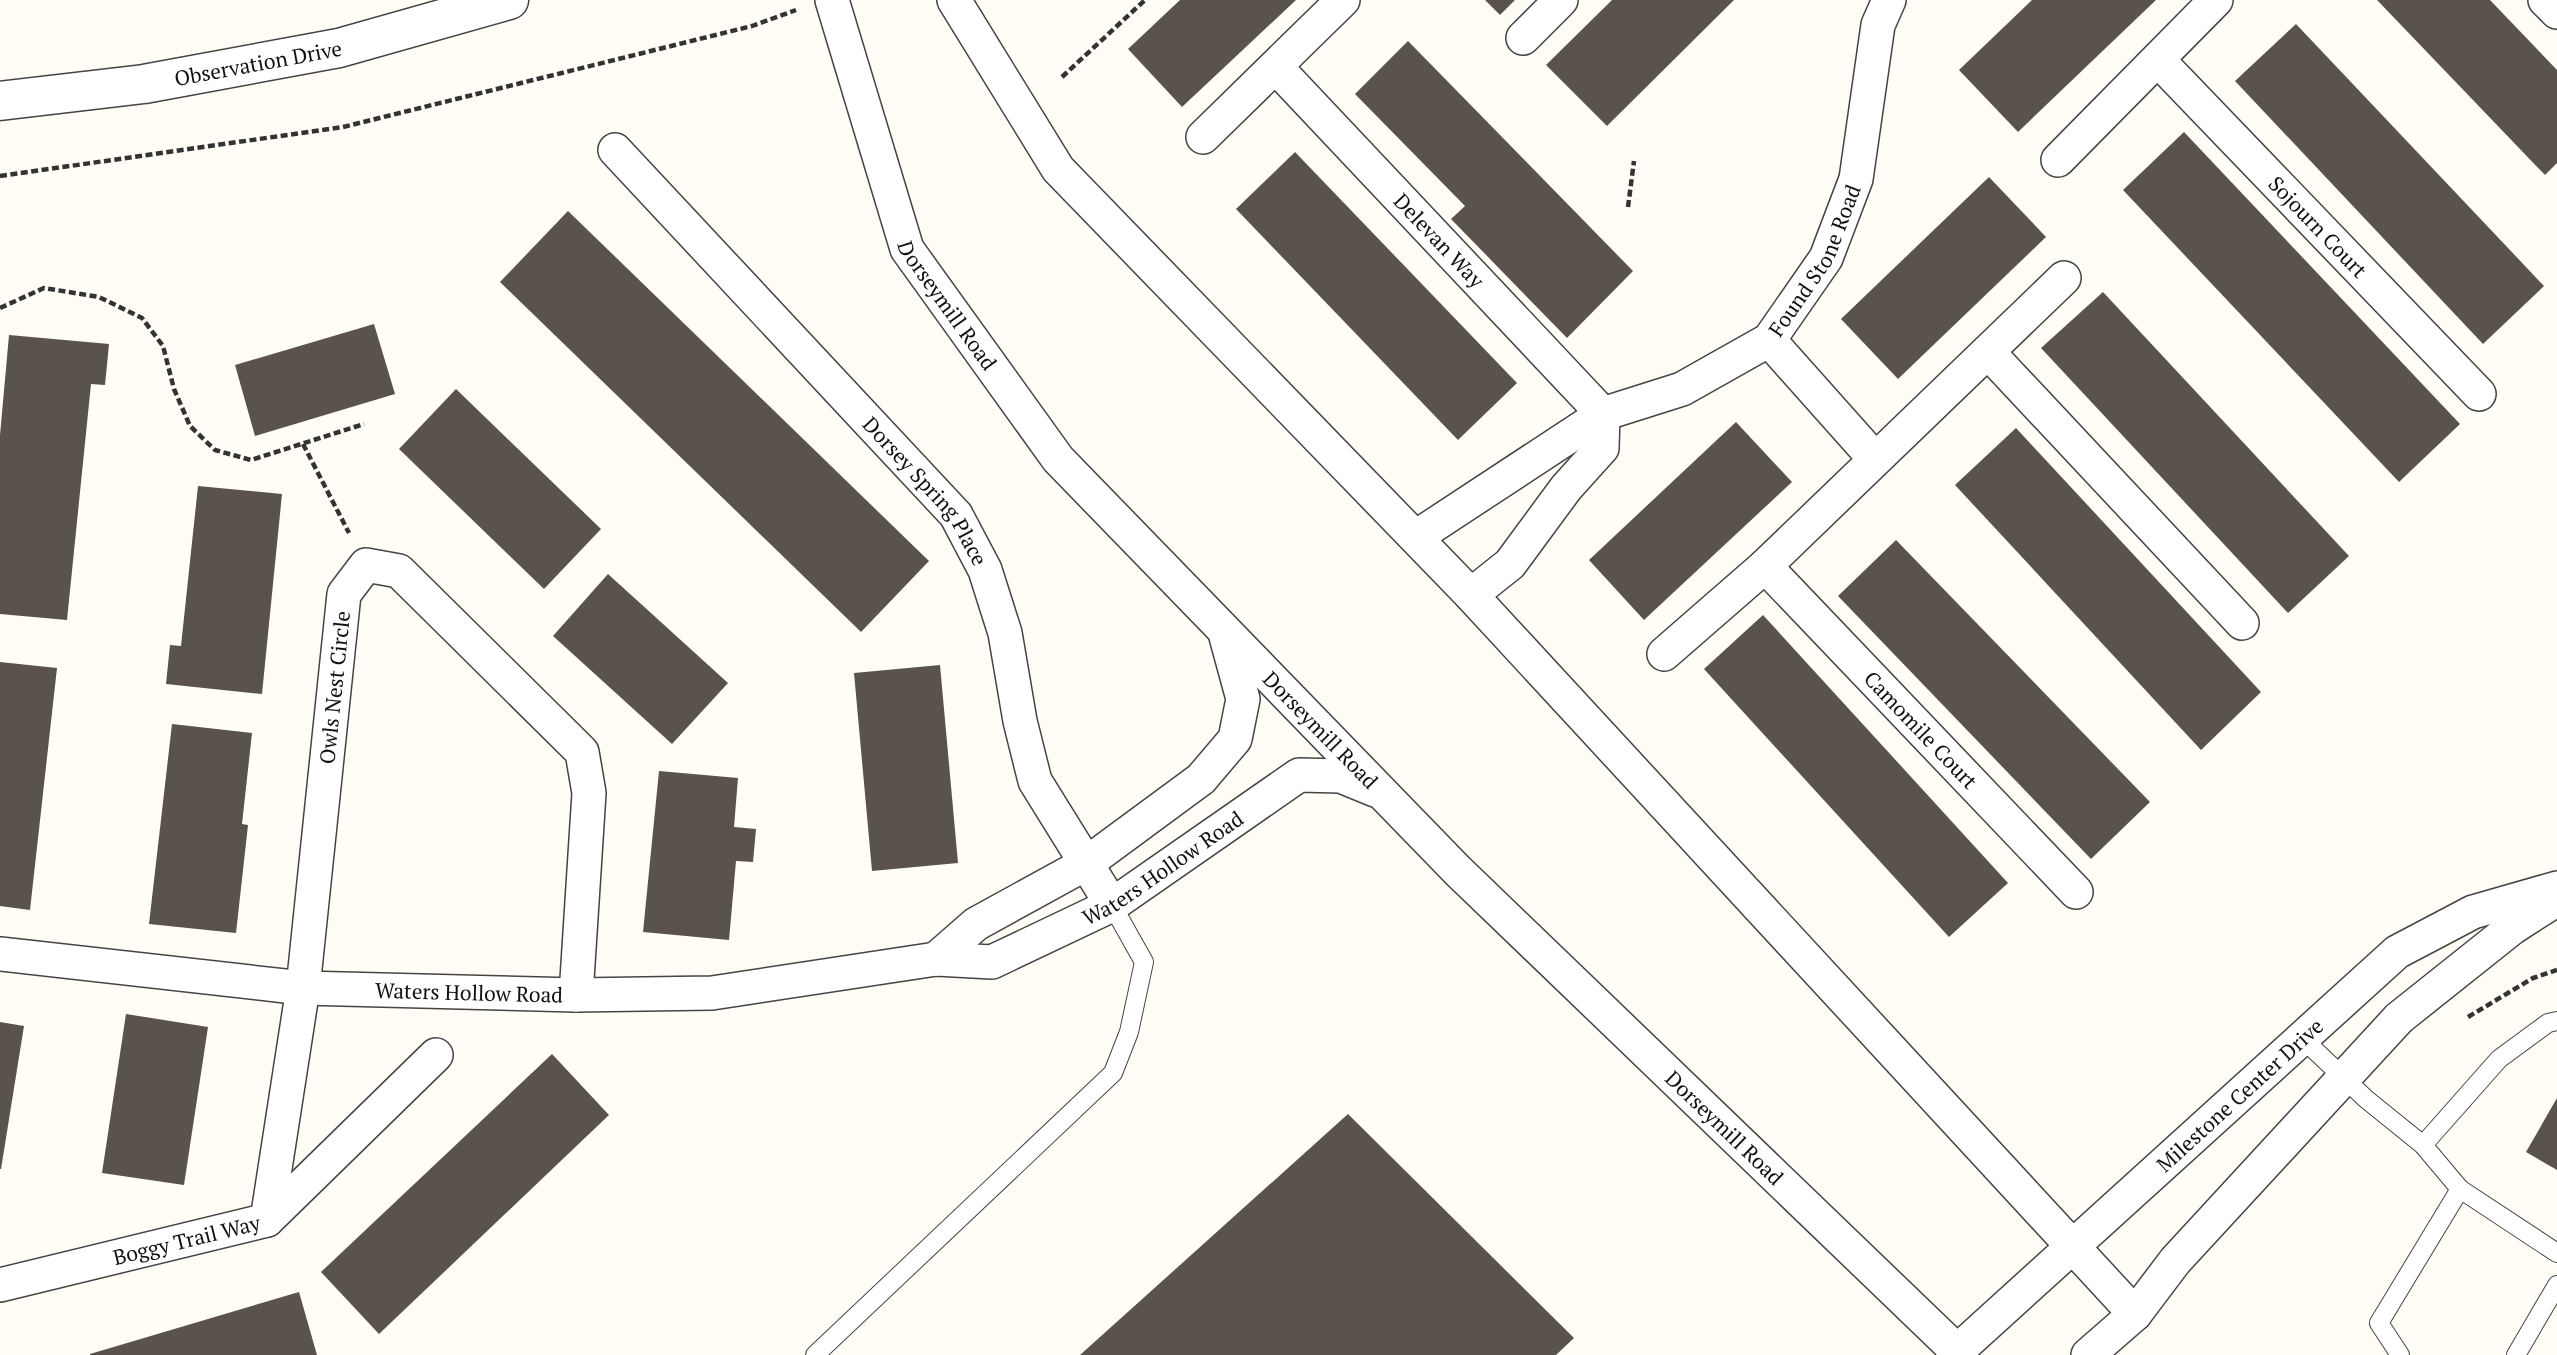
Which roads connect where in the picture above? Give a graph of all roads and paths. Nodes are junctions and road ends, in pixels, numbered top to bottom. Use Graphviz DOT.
graph roads {
  1 [pos="509,0"];
  2 [pos="954,0"];
  3 [pos="1145,0"];
  4 [pos="1343,0"];
  5 [pos="1561,0"];
  6 [pos="1889,0"];
  7 [pos="2216,0"];
  8 [pos="2545,0"];
  9 [pos="817,4"];
  10 [pos="2557,12"];
  11 [pos="1524,38"];
  12 [pos="2158,60"];
  13 [pos="1276,66"];
  14 [pos="1062,77"];
  15 [pos="0,101"];
  16 [pos="1203,137"];
  17 [pos="615,150"];
  18 [pos="2058,160"];
  19 [pos="1633,161"];
  20 [pos="0,176"];
  21 [pos="1628,207"];
  22 [pos="2064,278"];
  23 [pos="0,308"];
  24 [pos="1769,340"];
  25 [pos="1988,352"];
  26 [pos="2479,394"];
  27 [pos="1603,414"];
  28 [pos="364,424"];
  29 [pos="303,444"];
  30 [pos="1875,459"];
  31 [pos="1416,537"];
  32 [pos="366,565"];
  33 [pos="1765,566"];
  34 [pos="1471,594"];
  35 [pos="2242,623"];
  36 [pos="1225,631"];
  37 [pos="1664,654"];
  38 [pos="1381,793"];
  39 [pos="1087,863"];
  40 [pos="2557,888"];
  41 [pos="2076,892"];
  42 [pos="2557,899"];
  43 [pos="1112,905"];
  44 [pos="0,954"];
  45 [pos="936,960"];
  46 [pos="303,988"];
  47 [pos="576,995"];
  48 [pos="2557,1021"];
  49 [pos="2303,1039"];
  50 [pos="436,1055"];
  51 [pos="2345,1076"];
  52 [pos="2423,1144"];
  53 [pos="2460,1189"];
  54 [pos="267,1220"];
  55 [pos="2071,1245"];
  56 [pos="2557,1253"];
  57 [pos="0,1285"];
  58 [pos="2557,1285"];
  59 [pos="2135,1314"];
  60 [pos="1957,1354"];
  61 [pos="815,1355"];
  62 [pos="2088,1355"];
  63 [pos="2400,1355"];
  64 [pos="2516,1355"];
  1 -- 15 [label="street, Observation Drive"];
  2 -- 31 [label="street"];
  3 -- 14 [label="path"];
  4 -- 13 [label="street"];
  5 -- 11 [label="street"];
  6 -- 24 [label="street, Found Stone Road"];
  7 -- 12 [label="street"];
  8 -- 10 [label="street"];
  9 -- 20 [label="path"];
  9 -- 36 [label="street, Dorseymill Road"];
  12 -- 18 [label="street"];
  12 -- 26 [label="street, Sojourn Court"];
  13 -- 16 [label="street"];
  13 -- 27 [label="street, Delevan Way"];
  17 -- 39 [label="street, Dorsey Spring Place"];
  19 -- 21 [label="path"];
  22 -- 25 [label="street"];
  23 -- 29 [label="path"];
  24 -- 27 [label="street, Found Stone Road"];
  24 -- 30 [label="street"];
  25 -- 30 [label="street"];
  25 -- 35 [label="street"];
  27 -- 31 [label="street, Found Stone Road"];
  27 -- 34 [label="street"];
  28 -- 29 [label="path"];
  29 -- 32 [label="path"];
  30 -- 33 [label="street"];
  31 -- 34 [label="street"];
  32 -- 46 [label="street, Owls Nest Circle"];
  32 -- 47 [label="street"];
  33 -- 37 [label="street"];
  33 -- 41 [label="street, Camomile Court"];
  34 -- 55 [label="street"];
  36 -- 38 [label="street, Dorseymill Road"];
  36 -- 39 [label="street, Waters Hollow Road"];
  38 -- 43 [label="street, Waters Hollow Road"];
  38 -- 60 [label="street, Dorseymill Road"];
  39 -- 43 [label="street, Dorsey Spring Place"];
  39 -- 45 [label="street, Waters Hollow Road"];
  40 -- 49 [label="street, Milestone Center Drive"];
  42 -- 51 [label="street"];
  43 -- 45 [label="street, Waters Hollow Road"];
  43 -- 61 [label="lane"];
  44 -- 46 [label="street, Waters Hollow Road"];
  45 -- 47 [label="street, Waters Hollow Road"];
  46 -- 47 [label="street, Waters Hollow Road"];
  46 -- 54 [label="street, Owls Nest Circle"];
  48 -- 52 [label="lane"];
  49 -- 51 [label="lane"];
  49 -- 55 [label="street, Milestone Center Drive"];
  50 -- 54 [label="street, Boggy Trail Way"];
  51 -- 52 [label="lane"];
  51 -- 59 [label="street"];
  52 -- 53 [label="lane"];
  53 -- 56 [label="lane"];
  53 -- 63 [label="lane"];
  54 -- 57 [label="street, Boggy Trail Way"];
  55 -- 59 [label="street"];
  55 -- 60 [label="street, Milestone Center Drive"];
  58 -- 64 [label="lane"];
  59 -- 62 [label="street"];
}
